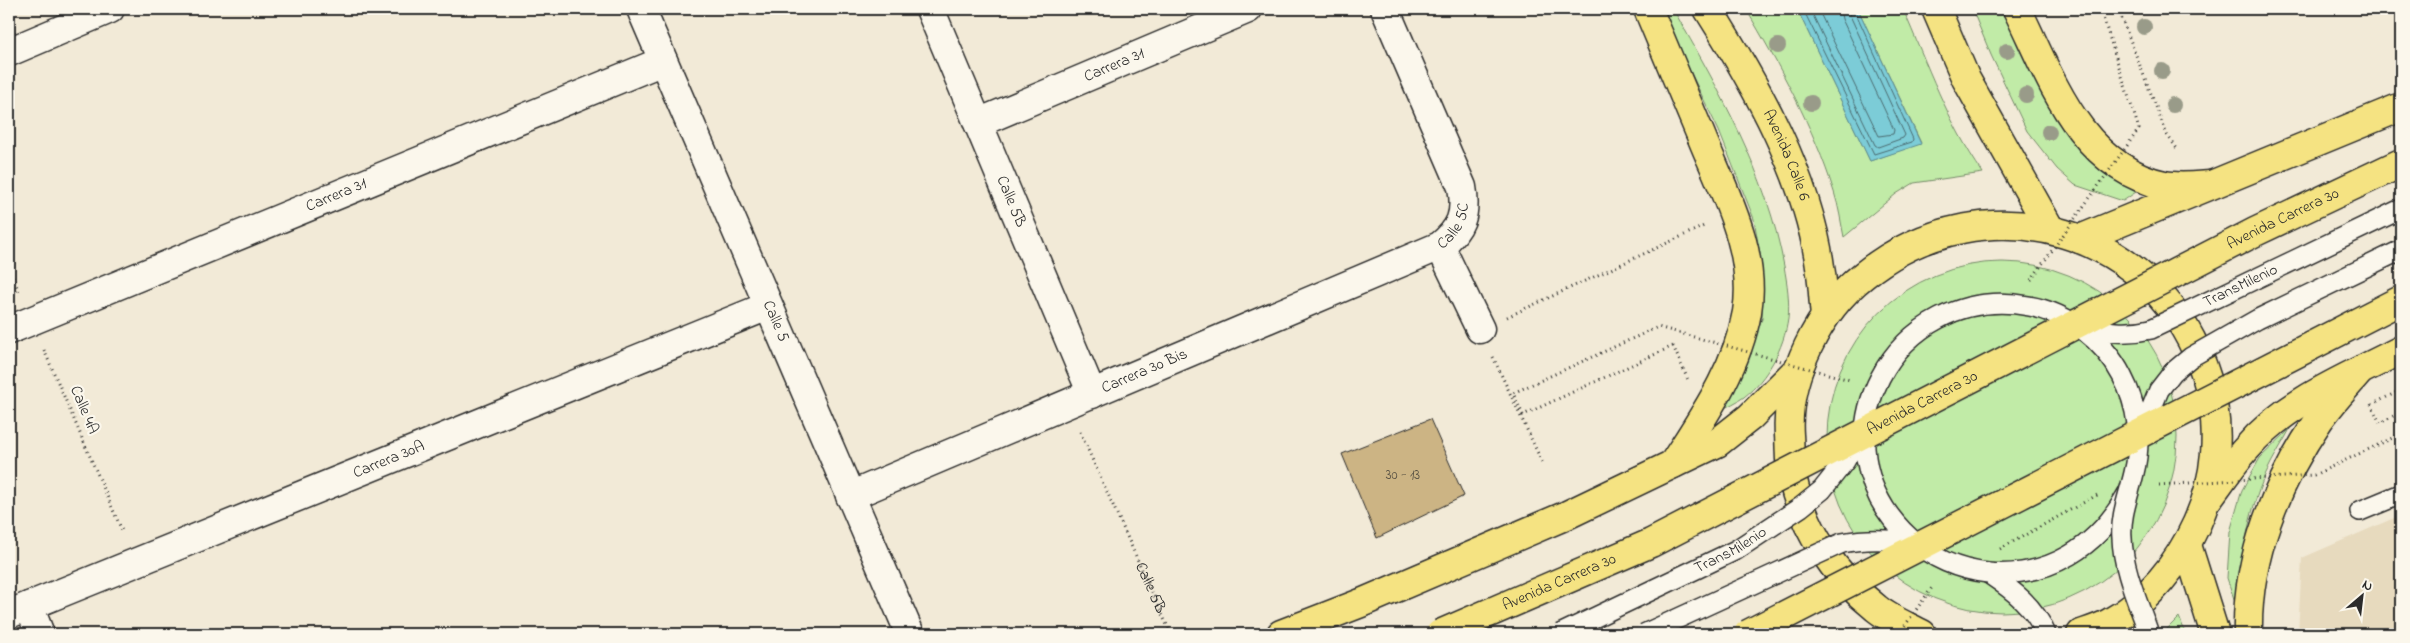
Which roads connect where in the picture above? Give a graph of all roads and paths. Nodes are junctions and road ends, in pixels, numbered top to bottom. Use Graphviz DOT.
graph roads {
  1 [pos="110,9"];
  2 [pos="641,9"];
  3 [pos="930,9"];
  4 [pos="1248,9"];
  5 [pos="1385,9"];
  6 [pos="1648,9"];
  7 [pos="1708,9"];
  8 [pos="1936,9"];
  9 [pos="2017,9"];
  10 [pos="2107,9"];
  11 [pos="2118,9"];
  12 [pos="9,52"];
  13 [pos="663,61"];
  14 [pos="2401,107"];
  15 [pos="978,123"];
  16 [pos="2178,150"];
  17 [pos="2401,163"];
  18 [pos="2211,185"];
  19 [pos="2401,209"];
  20 [pos="1704,226"];
  21 [pos="2050,229"];
  22 [pos="2080,239"];
  23 [pos="1440,246"];
  24 [pos="2401,250"];
  25 [pos="9,267"];
  26 [pos="2026,287"];
  27 [pos="2401,300"];
  28 [pos="768,306"];
  29 [pos="1825,316"];
  30 [pos="2074,324"];
  31 [pos="20,326"];
  32 [pos="1480,330"];
  33 [pos="2401,350"];
  34 [pos="1799,368"];
  35 [pos="2358,373"];
  36 [pos="1688,380"];
  37 [pos="1856,382"];
  38 [pos="2401,390"];
  39 [pos="1092,394"];
  40 [pos="1067,404"];
  41 [pos="2401,412"];
  42 [pos="1866,424"];
  43 [pos="2138,442"];
  44 [pos="1543,464"];
  45 [pos="1672,464"];
  46 [pos="2127,494"];
  47 [pos="2401,494"];
  48 [pos="850,496"];
  49 [pos="2207,500"];
  50 [pos="2360,511"];
  51 [pos="1915,543"];
  52 [pos="2187,545"];
  53 [pos="136,563"];
  54 [pos="1988,573"];
  55 [pos="19,610"];
  56 [pos="40,634"];
  57 [pos="910,634"];
  58 [pos="1171,634"];
  59 [pos="1281,634"];
  60 [pos="1440,634"];
  61 [pos="1560,634"];
  62 [pos="1644,634"];
  63 [pos="1748,634"];
  64 [pos="1922,634"];
  65 [pos="2046,634"];
  66 [pos="2081,634"];
  67 [pos="2149,634"];
  68 [pos="2215,634"];
  69 [pos="2248,634"];
  1 -- 12 [label="street"];
  2 -- 13 [label="street, Calle 5"];
  3 -- 15 [label="street, Calle 5B"];
  4 -- 15 [label="street, Carrera 31"];
  5 -- 23 [label="street, Calle 5C"];
  6 -- 45 [label="main road"];
  7 -- 29 [label="main road, Avenida Calle 6"];
  8 -- 21 [label="main road"];
  9 -- 18 [label="main road"];
  10 -- 26 [label="path, bridge"];
  11 -- 16 [label="path"];
  13 -- 28 [label="street, Calle 5"];
  13 -- 31 [label="street, Carrera 31"];
  14 -- 18 [label="main road"];
  15 -- 39 [label="street, Calle 5B"];
  17 -- 60 [label="main road, Avenida Carrera 30, bridge"];
  18 -- 22 [label="main road"];
  19 -- 30 [label="lane, TransMilenio, bridge"];
  20 -- 32 [label="path"];
  21 -- 22 [label="main road"];
  21 -- 29 [label="main road"];
  22 -- 49 [label="main road"];
  23 -- 32 [label="street, Calle 5C"];
  23 -- 39 [label="street, Carrera 30 Bis"];
  24 -- 43 [label="lane, TransMilenio, bridge"];
  25 -- 31 [label="path, Calle 4A"];
  27 -- 63 [label="main road, bridge"];
  28 -- 48 [label="street, Calle 5"];
  28 -- 53 [label="street, Carrera 30A"];
  29 -- 34 [label="main road"];
  30 -- 42 [label="lane, TransMilenio, bridge"];
  30 -- 43 [label="lane, TransMilenio, bridge"];
  31 -- 53 [label="path, Calle 4A"];
  32 -- 44 [label="path"];
  33 -- 35 [label="main road"];
  34 -- 45 [label="main road"];
  34 -- 64 [label="main road"];
  35 -- 49 [label="main road"];
  35 -- 69 [label="main road"];
  36 -- 37 [label="path, bridge"];
  38 -- 41 [label="path"];
  39 -- 40 [label="street, Carrera 30 Bis"];
  40 -- 48 [label="street, Carrera 30 Bis"];
  40 -- 58 [label="path, Calle 5B"];
  42 -- 51 [label="lane, TransMilenio, bridge"];
  42 -- 61 [label="lane, TransMilenio, bridge"];
  43 -- 46 [label="lane, TransMilenio, bridge"];
  45 -- 59 [label="main road"];
  46 -- 54 [label="lane, TransMilenio"];
  46 -- 67 [label="lane, TransMilenio, bridge"];
  47 -- 50 [label="lane"];
  48 -- 57 [label="street, Calle 5"];
  49 -- 52 [label="main road"];
  51 -- 54 [label="lane, TransMilenio, bridge"];
  51 -- 62 [label="lane, TransMilenio, bridge"];
  52 -- 66 [label="main road"];
  52 -- 68 [label="main road"];
  53 -- 55 [label="street, Carrera 30A"];
  54 -- 65 [label="lane, TransMilenio"];
  55 -- 56 [label="street"];
}
